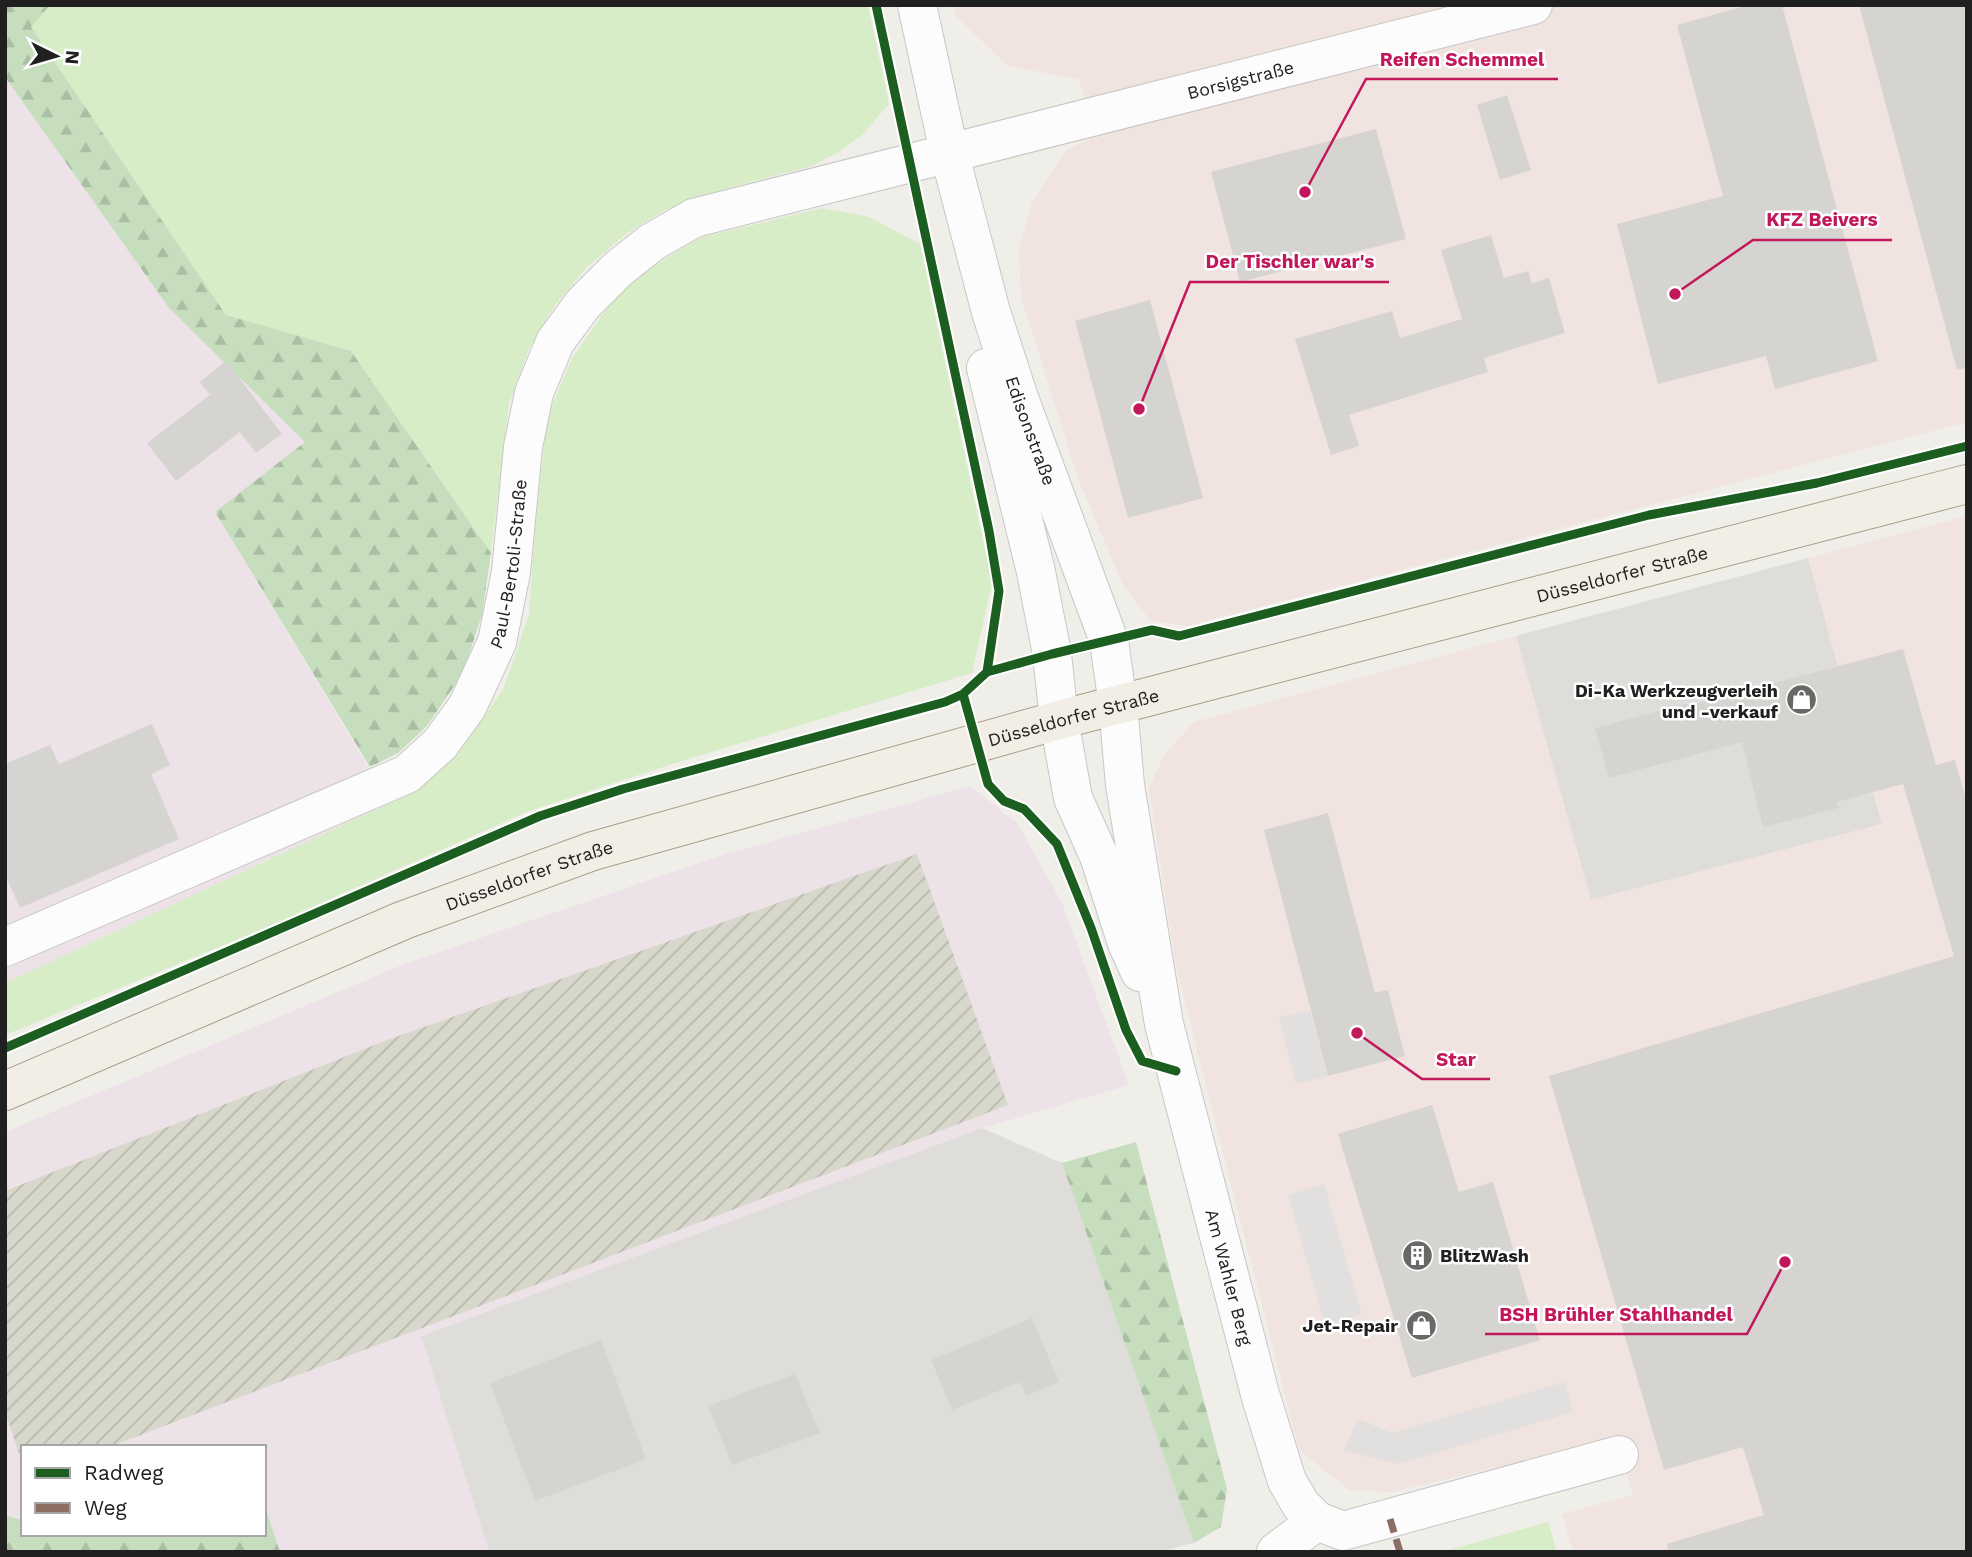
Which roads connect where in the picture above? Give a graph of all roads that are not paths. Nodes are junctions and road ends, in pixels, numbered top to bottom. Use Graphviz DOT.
graph roads {
  1 [pos="916,5"];
  2 [pos="1533,5"];
  3 [pos="949,152"];
  4 [pos="1967,484"];
  5 [pos="1118,705"];
  6 [pos="1059,720"];
  7 [pos="5,947"];
  8 [pos="1164,1024"];
  9 [pos="5,1091"];
  10 [pos="1619,1454"];
  11 [pos="1317,1521"];
  12 [pos="1276,1552"];
  1 -- 3 [label="street, Edisonstraße"];
  2 -- 3 [label="street, Borsigstraße"];
  3 -- 5 [label="street, Edisonstraße"];
  3 -- 6 [label="street, Edisonstraße"];
  3 -- 7 [label="street, Paul-Bertoli-Straße"];
  4 -- 5 [label="main road, Düsseldorfer Straße"];
  5 -- 6 [label="main road, Düsseldorfer Straße"];
  5 -- 8 [label="street, Am Wahler Berg"];
  6 -- 8 [label="street, Am Wahler Berg"];
  6 -- 9 [label="main road, Düsseldorfer Straße"];
  8 -- 11 [label="street, Am Wahler Berg"];
  10 -- 11 [label="street"];
  11 -- 12 [label="street"];
}
